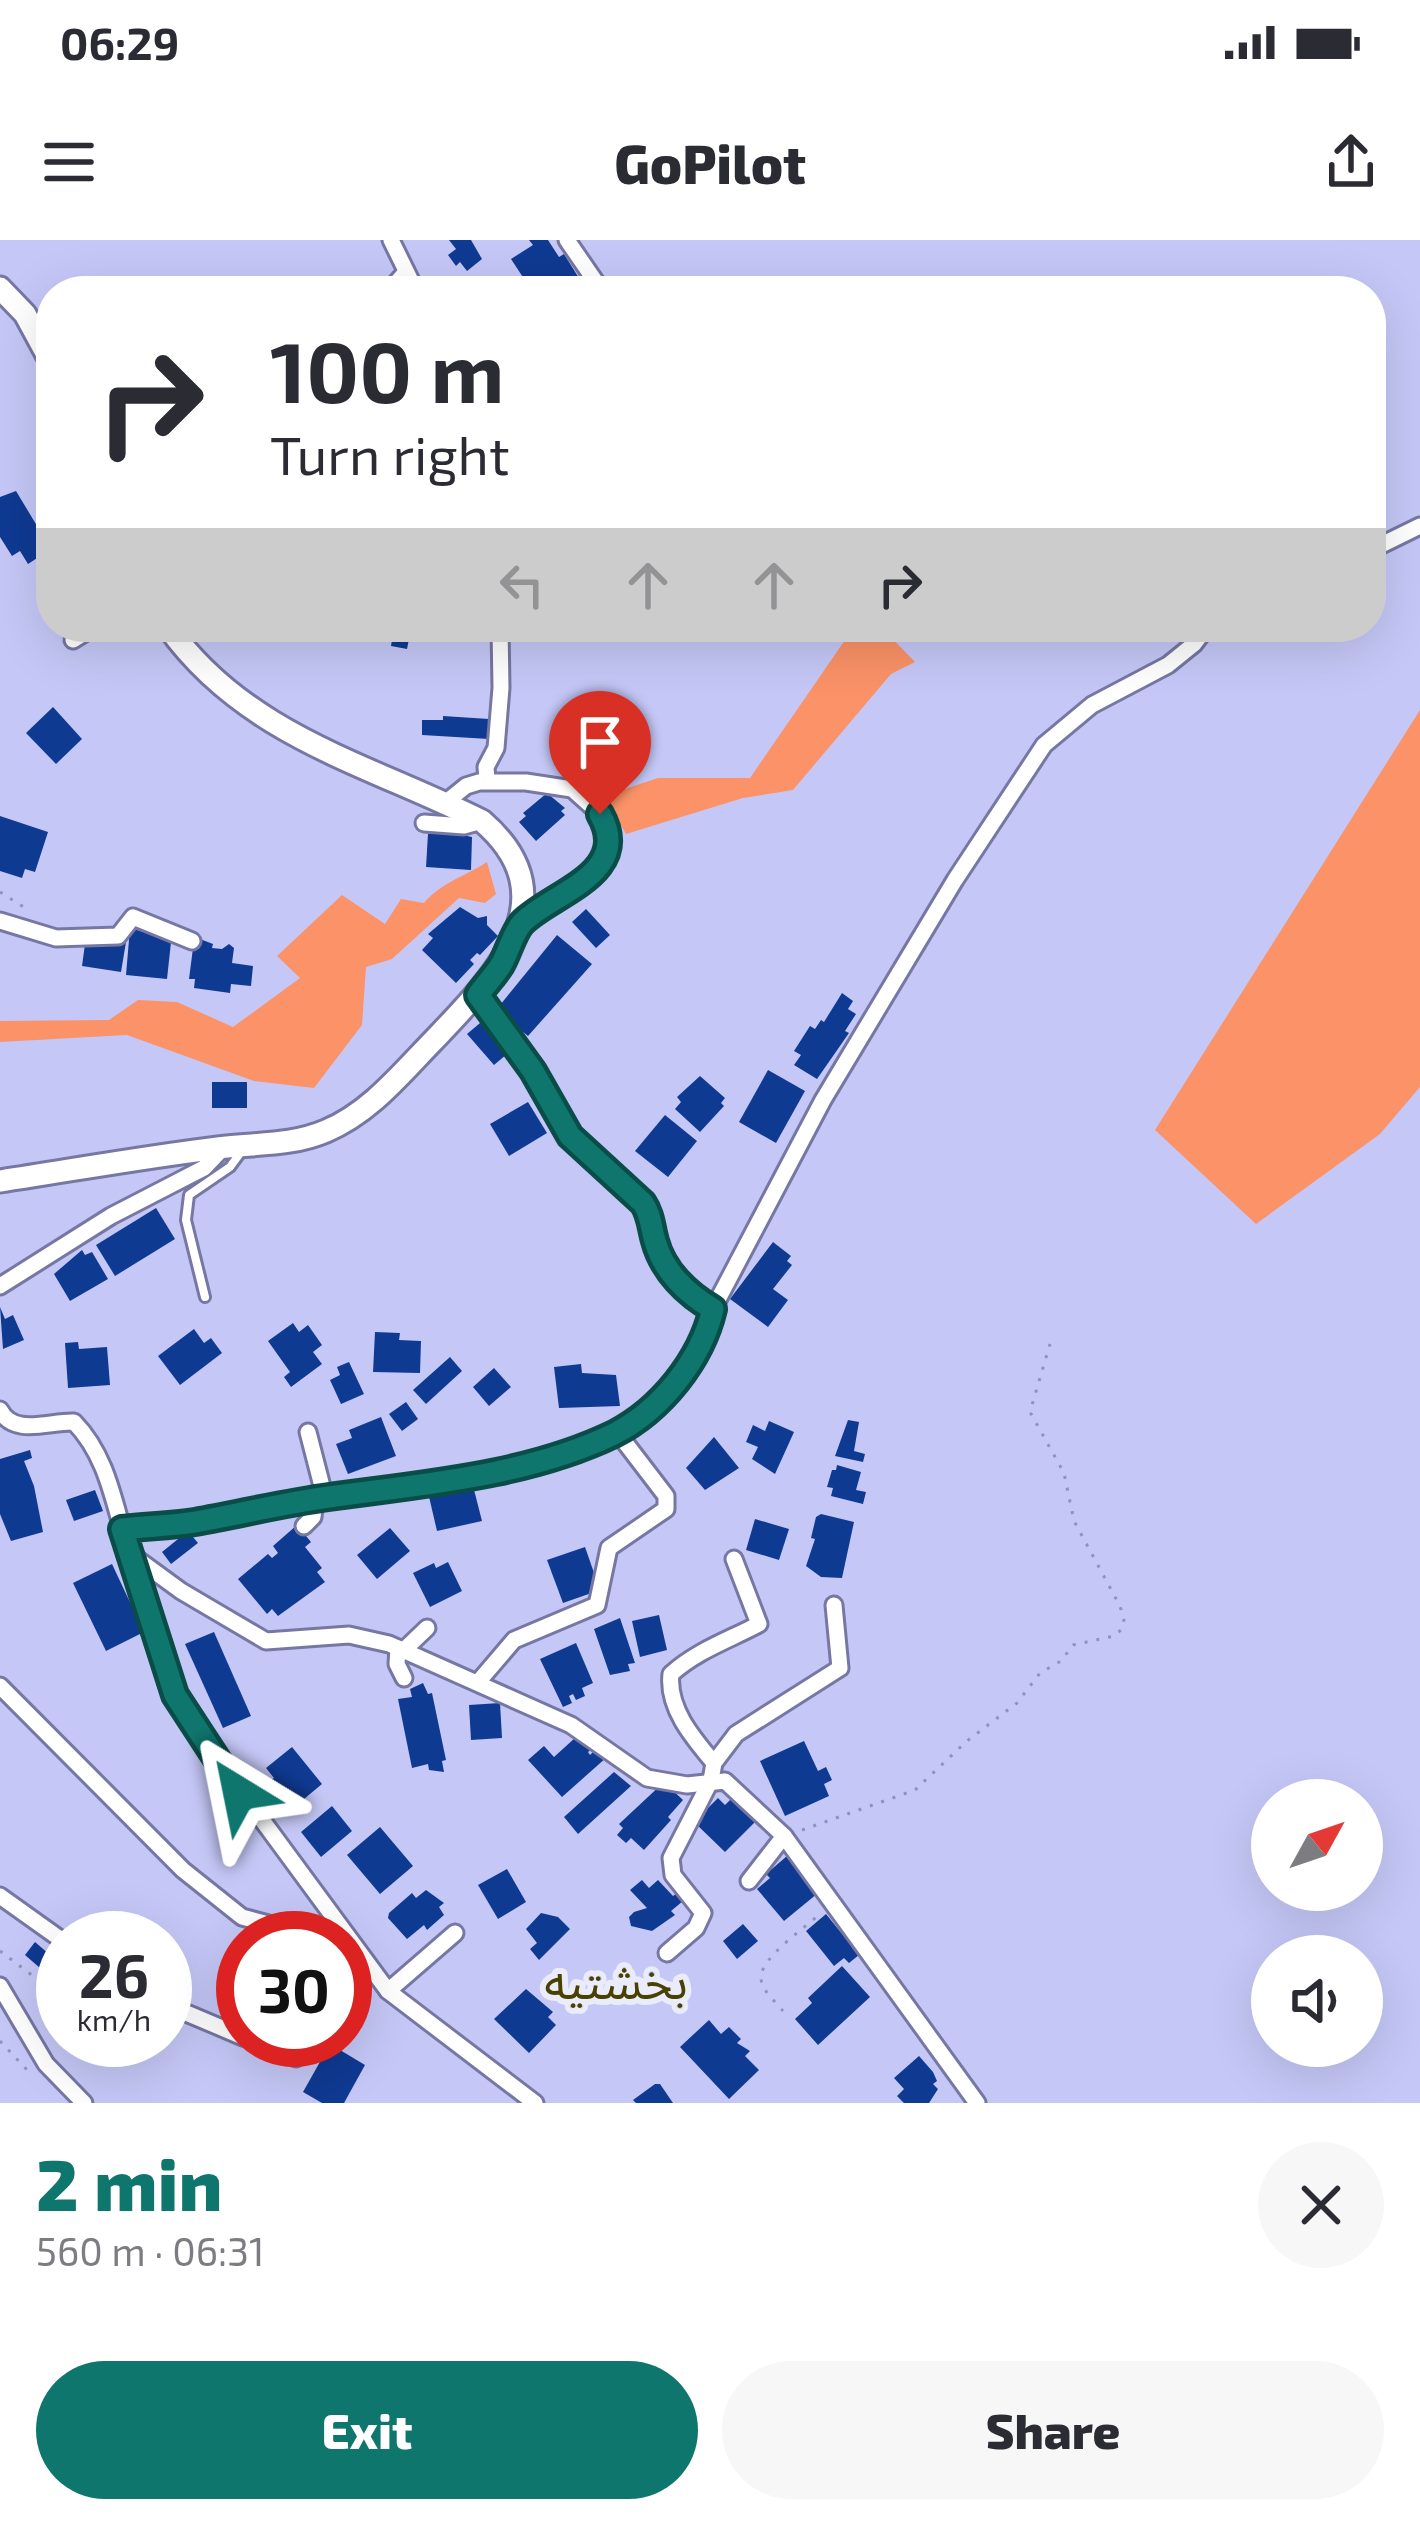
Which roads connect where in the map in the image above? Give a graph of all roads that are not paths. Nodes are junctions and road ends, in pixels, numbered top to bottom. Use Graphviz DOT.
graph roads {
  1 [pos="391,240"];
  2 [pos="567,240"];
  3 [pos="405,273"];
  4 [pos="402,276"];
  5 [pos="407,276"];
  6 [pos="592,276"];
  7 [pos="0,288"];
  8 [pos="36,334"];
  9 [pos="1420,526"];
  10 [pos="1386,543"];
  11 [pos="182,642"];
  12 [pos="500,642"];
  13 [pos="1196,642"];
  14 [pos="487,781"];
  15 [pos="445,802"];
  16 [pos="482,821"];
  17 [pos="424,823"];
  18 [pos="0,921"];
  19 [pos="520,925"];
  20 [pos="192,940"];
  21 [pos="478,995"];
  22 [pos="234,1147"];
  23 [pos="0,1181"];
  24 [pos="0,1286"];
  25 [pos="205,1297"];
  26 [pos="713,1309"];
  27 [pos="0,1410"];
  28 [pos="308,1432"];
  29 [pos="617,1432"];
  30 [pos="320,1498"];
  31 [pos="304,1526"];
  32 [pos="122,1529"];
  33 [pos="129,1553"];
  34 [pos="734,1559"];
  35 [pos="834,1605"];
  36 [pos="427,1628"];
  37 [pos="401,1649"];
  38 [pos="404,1678"];
  39 [pos="479,1682"];
  40 [pos="0,1686"];
  41 [pos="712,1772"];
  42 [pos="784,1836"];
  43 [pos="749,1881"];
  44 [pos="0,1896"];
  45 [pos="234,1911"];
  46 [pos="328,1911"];
  47 [pos="36,1922"];
  48 [pos="455,1933"];
  49 [pos="668,1953"];
  50 [pos="372,1970"];
  51 [pos="0,1986"];
  52 [pos="388,1991"];
  53 [pos="84,2103"];
  54 [pos="536,2103"];
  55 [pos="977,2103"];
  1 -- 3 [label="street"];
  2 -- 6 [label="street"];
  3 -- 4 [label="street"];
  3 -- 5 [label="street"];
  7 -- 8 [label="main road"];
  9 -- 10 [label="street"];
  11 -- 15 [label="main road"];
  12 -- 14 [label="street"];
  13 -- 26 [label="street"];
  14 -- 15 [label="street"];
  14 -- 19 [label="street"];
  15 -- 16 [label="main road"];
  16 -- 17 [label="street"];
  16 -- 19 [label="main road"];
  18 -- 20 [label="street"];
  19 -- 21 [label="main road"];
  21 -- 22 [label="main road"];
  21 -- 26 [label="street"];
  22 -- 23 [label="main road"];
  22 -- 24 [label="street"];
  22 -- 25 [label="lane"];
  26 -- 29 [label="street"];
  27 -- 32 [label="street"];
  28 -- 30 [label="street"];
  29 -- 30 [label="street"];
  29 -- 39 [label="street"];
  30 -- 31 [label="street"];
  30 -- 32 [label="street"];
  32 -- 33 [label="street"];
  33 -- 37 [label="street"];
  33 -- 46 [label="street"];
  34 -- 41 [label="street"];
  35 -- 41 [label="street"];
  36 -- 37 [label="street"];
  37 -- 38 [label="street"];
  37 -- 39 [label="street"];
  39 -- 41 [label="street"];
  40 -- 45 [label="street"];
  41 -- 42 [label="street"];
  41 -- 49 [label="street"];
  42 -- 43 [label="street"];
  42 -- 55 [label="street"];
  44 -- 47 [label="street"];
  48 -- 52 [label="street"];
  50 -- 52 [label="street"];
  51 -- 53 [label="street"];
  52 -- 54 [label="street"];
}
